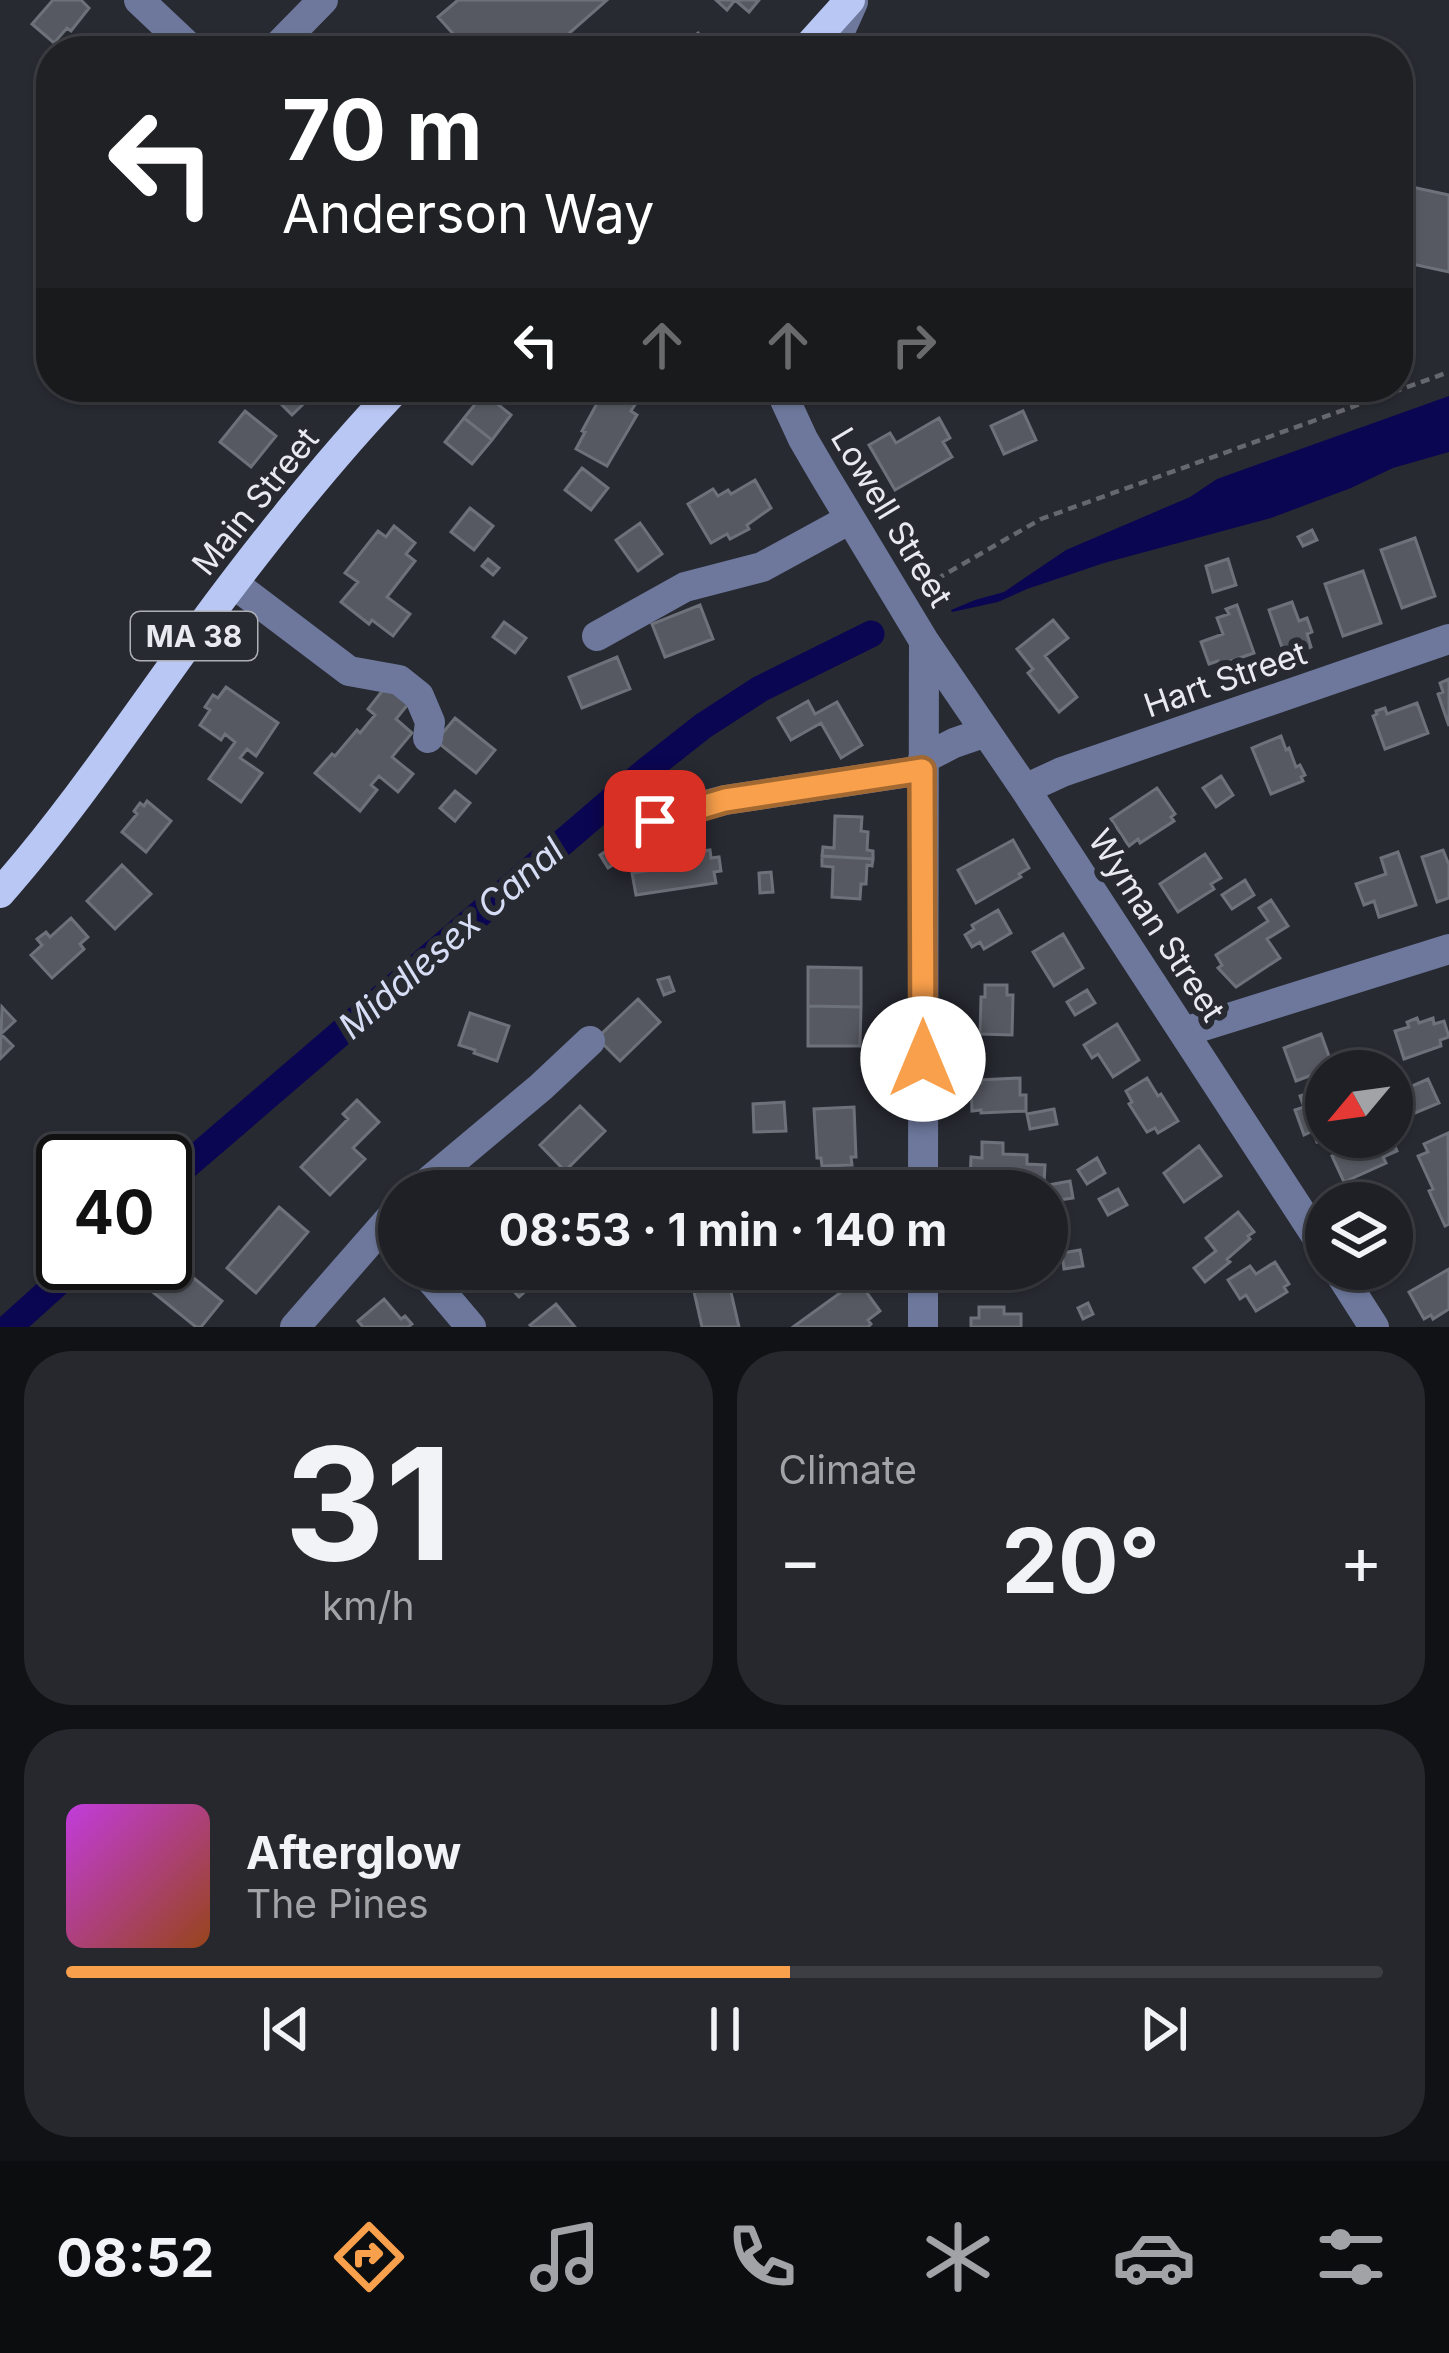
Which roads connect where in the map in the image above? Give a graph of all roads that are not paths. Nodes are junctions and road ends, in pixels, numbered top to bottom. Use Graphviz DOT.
graph roads {
  1 [pos="139,0"];
  2 [pos="323,0"];
  3 [pos="852,0"];
  4 [pos="177,36"];
  5 [pos="288,36"];
  6 [pos="818,36"];
  7 [pos="836,36"];
  8 [pos="382,402"];
  9 [pos="781,402"];
  10 [pos="850,519"];
  11 [pos="234,584"];
  12 [pos="597,636"];
  13 [pos="1449,639"];
  14 [pos="924,640"];
  15 [pos="986,732"];
  16 [pos="428,737"];
  17 [pos="923,764"];
  18 [pos="1025,789"];
  19 [pos="630,831"];
  20 [pos="0,893"];
  21 [pos="1449,949"];
  22 [pos="1184,1032"];
  23 [pos="590,1041"];
  24 [pos="443,1170"];
  25 [pos="923,1170"];
  26 [pos="1305,1219"];
  27 [pos="378,1241"];
  28 [pos="440,1290"];
  29 [pos="923,1290"];
  30 [pos="1351,1290"];
  31 [pos="295,1327"];
  32 [pos="471,1327"];
  33 [pos="923,1327"];
  34 [pos="1375,1327"];
  1 -- 4 [label="street"];
  2 -- 5 [label="street"];
  3 -- 6 [label="main road"];
  3 -- 7 [label="street"];
  8 -- 11 [label="main road, Main Street / MA 38"];
  9 -- 10 [label="street, Lowell Street"];
  10 -- 12 [label="street"];
  10 -- 14 [label="street, Lowell Street"];
  11 -- 16 [label="street"];
  11 -- 20 [label="main road, Main Street / MA 38"];
  13 -- 18 [label="street, Hart Street"];
  14 -- 15 [label="street, Wyman Street"];
  14 -- 17 [label="street, Lowell Street"];
  15 -- 17 [label="street"];
  15 -- 18 [label="street, Wyman Street"];
  17 -- 19 [label="street"];
  17 -- 25 [label="street, Lowell Street"];
  18 -- 22 [label="street, Wyman Street"];
  21 -- 22 [label="street"];
  22 -- 26 [label="street, Wyman Street"];
  23 -- 24 [label="street"];
  27 -- 31 [label="street"];
  28 -- 32 [label="street"];
  29 -- 33 [label="street"];
  30 -- 34 [label="street"];
}
